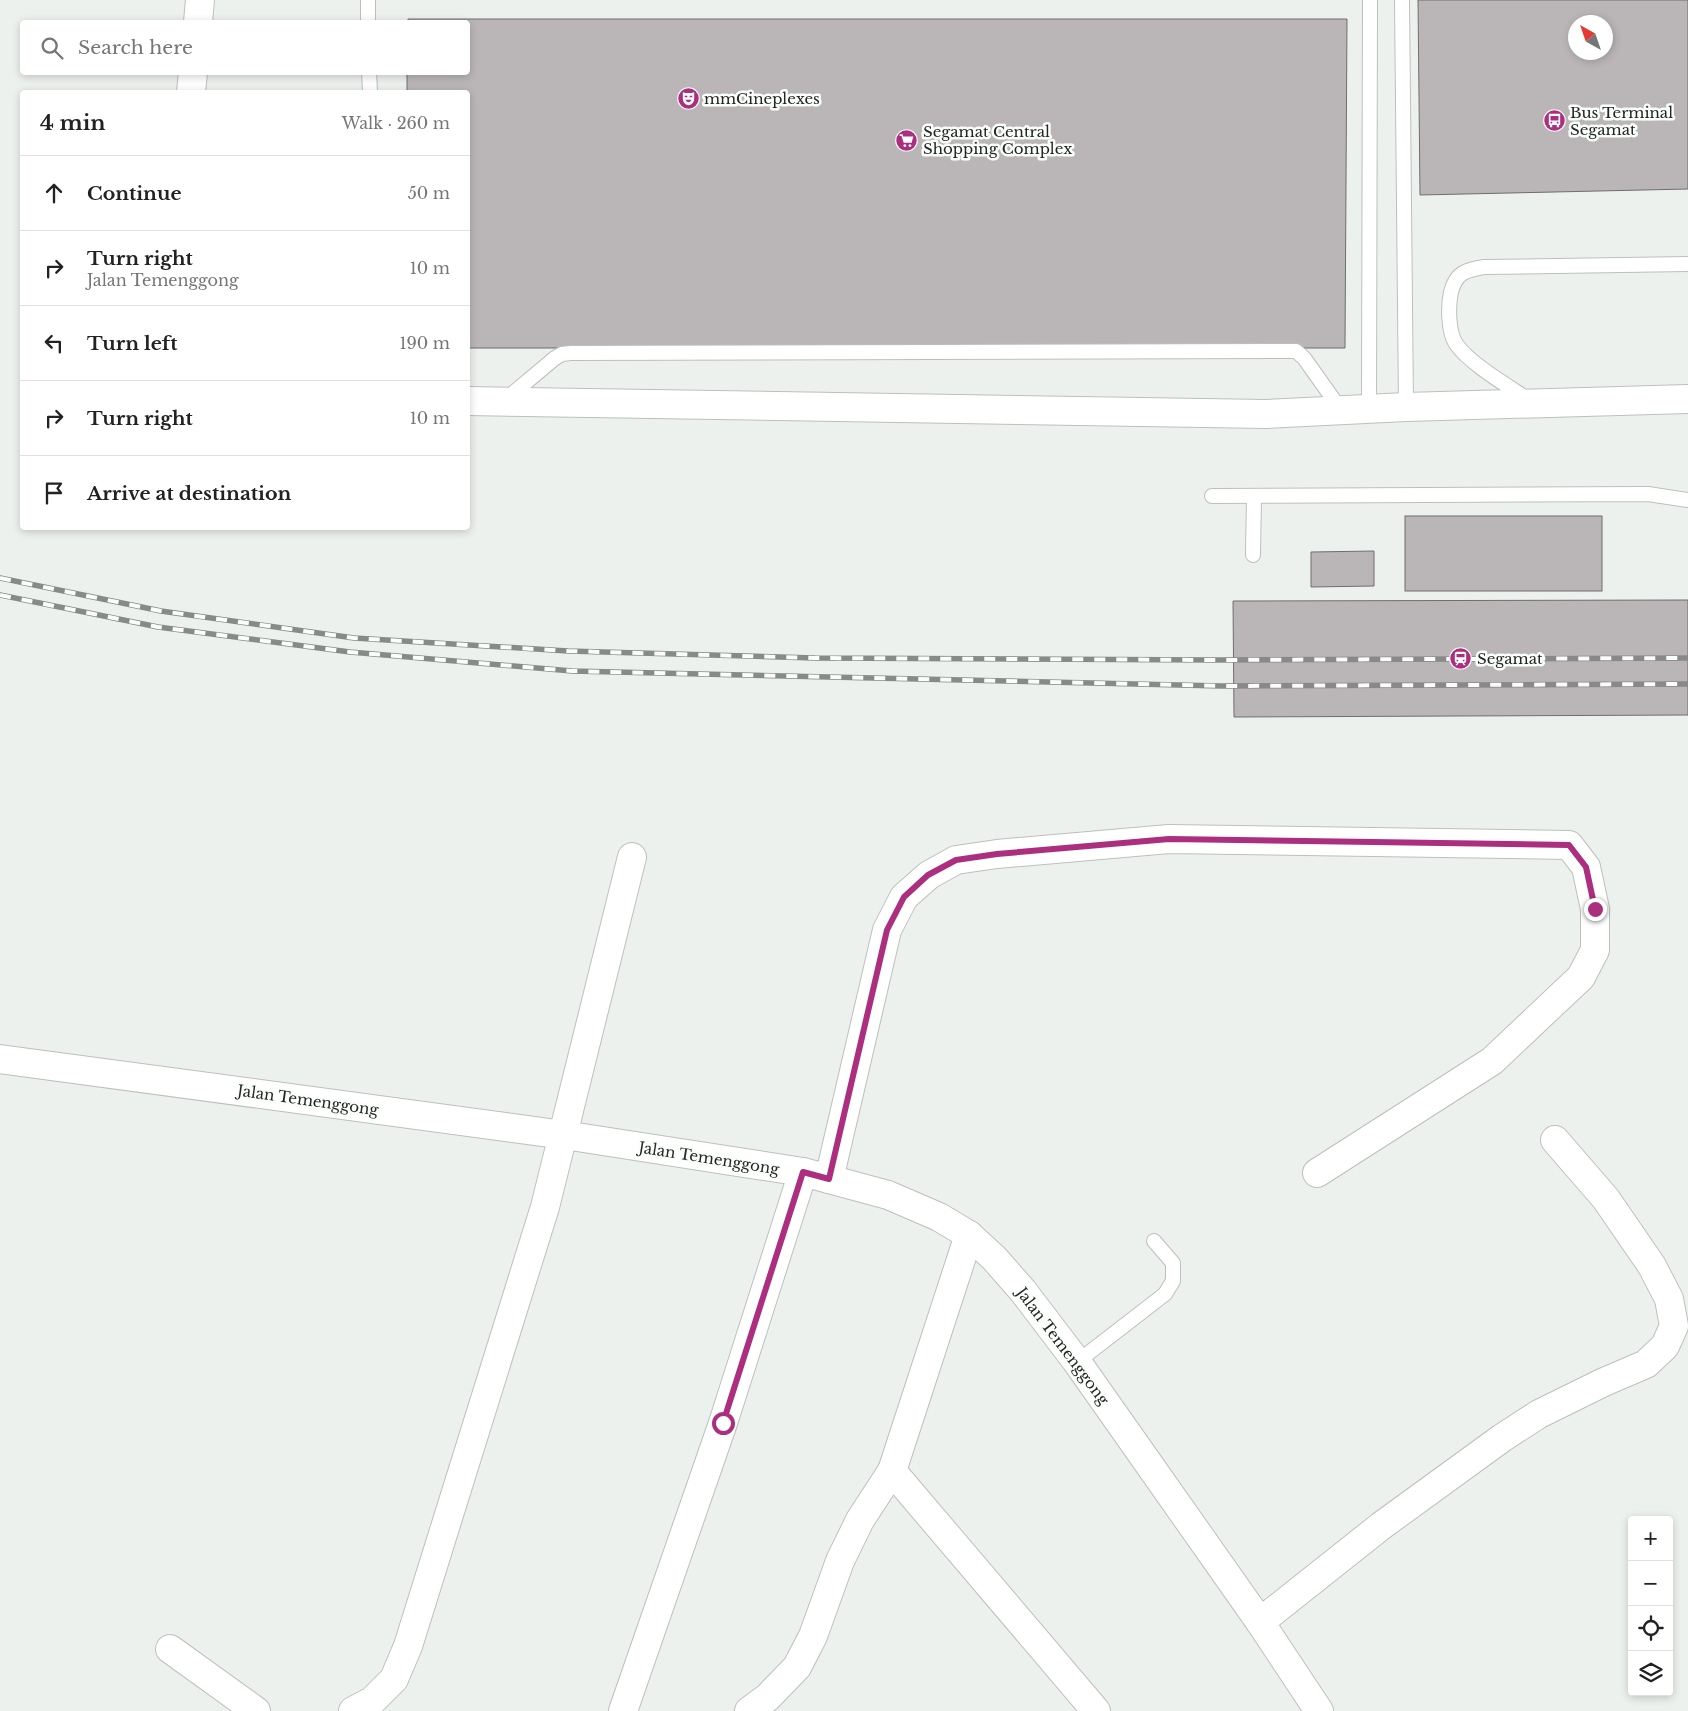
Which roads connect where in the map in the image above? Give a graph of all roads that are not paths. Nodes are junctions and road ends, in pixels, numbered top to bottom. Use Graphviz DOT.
graph roads {
  1 [pos="200,0"];
  2 [pos="368,0"];
  3 [pos="1370,0"];
  4 [pos="1402,0"];
  5 [pos="198,20"];
  6 [pos="368,20"];
  7 [pos="193,75"];
  8 [pos="369,75"];
  9 [pos="191,90"];
  10 [pos="370,90"];
  11 [pos="1688,264"];
  12 [pos="1688,399"];
  13 [pos="470,401"];
  14 [pos="502,402"];
  15 [pos="1536,405"];
  16 [pos="1406,407"];
  17 [pos="1369,409"];
  18 [pos="1341,410"];
  19 [pos="1212,496"];
  20 [pos="1254,496"];
  21 [pos="1688,500"];
  22 [pos="1253,555"];
  23 [pos="632,857"];
  24 [pos="0,1059"];
  25 [pos="564,1135"];
  26 [pos="1555,1140"];
  27 [pos="803,1172"];
  28 [pos="1316,1173"];
  29 [pos="829,1179"];
  30 [pos="969,1235"];
  31 [pos="1154,1241"];
  32 [pos="1681,1327"];
  33 [pos="1077,1362"];
  34 [pos="892,1471"];
  35 [pos="1260,1622"];
  36 [pos="170,1648"];
  37 [pos="256,1711"];
  38 [pos="353,1711"];
  39 [pos="623,1711"];
  40 [pos="749,1711"];
  41 [pos="1096,1711"];
  42 [pos="1319,1711"];
  1 -- 5 [label="street"];
  2 -- 6 [label="lane"];
  3 -- 17 [label="lane"];
  4 -- 16 [label="lane"];
  7 -- 9 [label="street"];
  8 -- 10 [label="lane"];
  11 -- 15 [label="lane"];
  12 -- 15 [label="street"];
  13 -- 14 [label="street"];
  14 -- 18 [label="street"];
  14 -- 18 [label="lane"];
  15 -- 16 [label="street"];
  16 -- 17 [label="street"];
  17 -- 18 [label="street"];
  19 -- 20 [label="lane"];
  20 -- 21 [label="lane"];
  20 -- 22 [label="lane"];
  23 -- 25 [label="street"];
  24 -- 25 [label="street, Jalan Temenggong"];
  25 -- 27 [label="street, Jalan Temenggong"];
  25 -- 38 [label="street"];
  26 -- 32 [label="street"];
  27 -- 29 [label="street, Jalan Temenggong"];
  27 -- 39 [label="street"];
  28 -- 29 [label="street"];
  29 -- 30 [label="street, Jalan Temenggong"];
  30 -- 33 [label="street, Jalan Temenggong"];
  30 -- 34 [label="street"];
  31 -- 33 [label="lane"];
  32 -- 35 [label="street"];
  33 -- 35 [label="street, Jalan Temenggong"];
  34 -- 40 [label="street"];
  34 -- 41 [label="street"];
  35 -- 42 [label="street, Jalan Temenggong"];
  36 -- 37 [label="street"];
}
